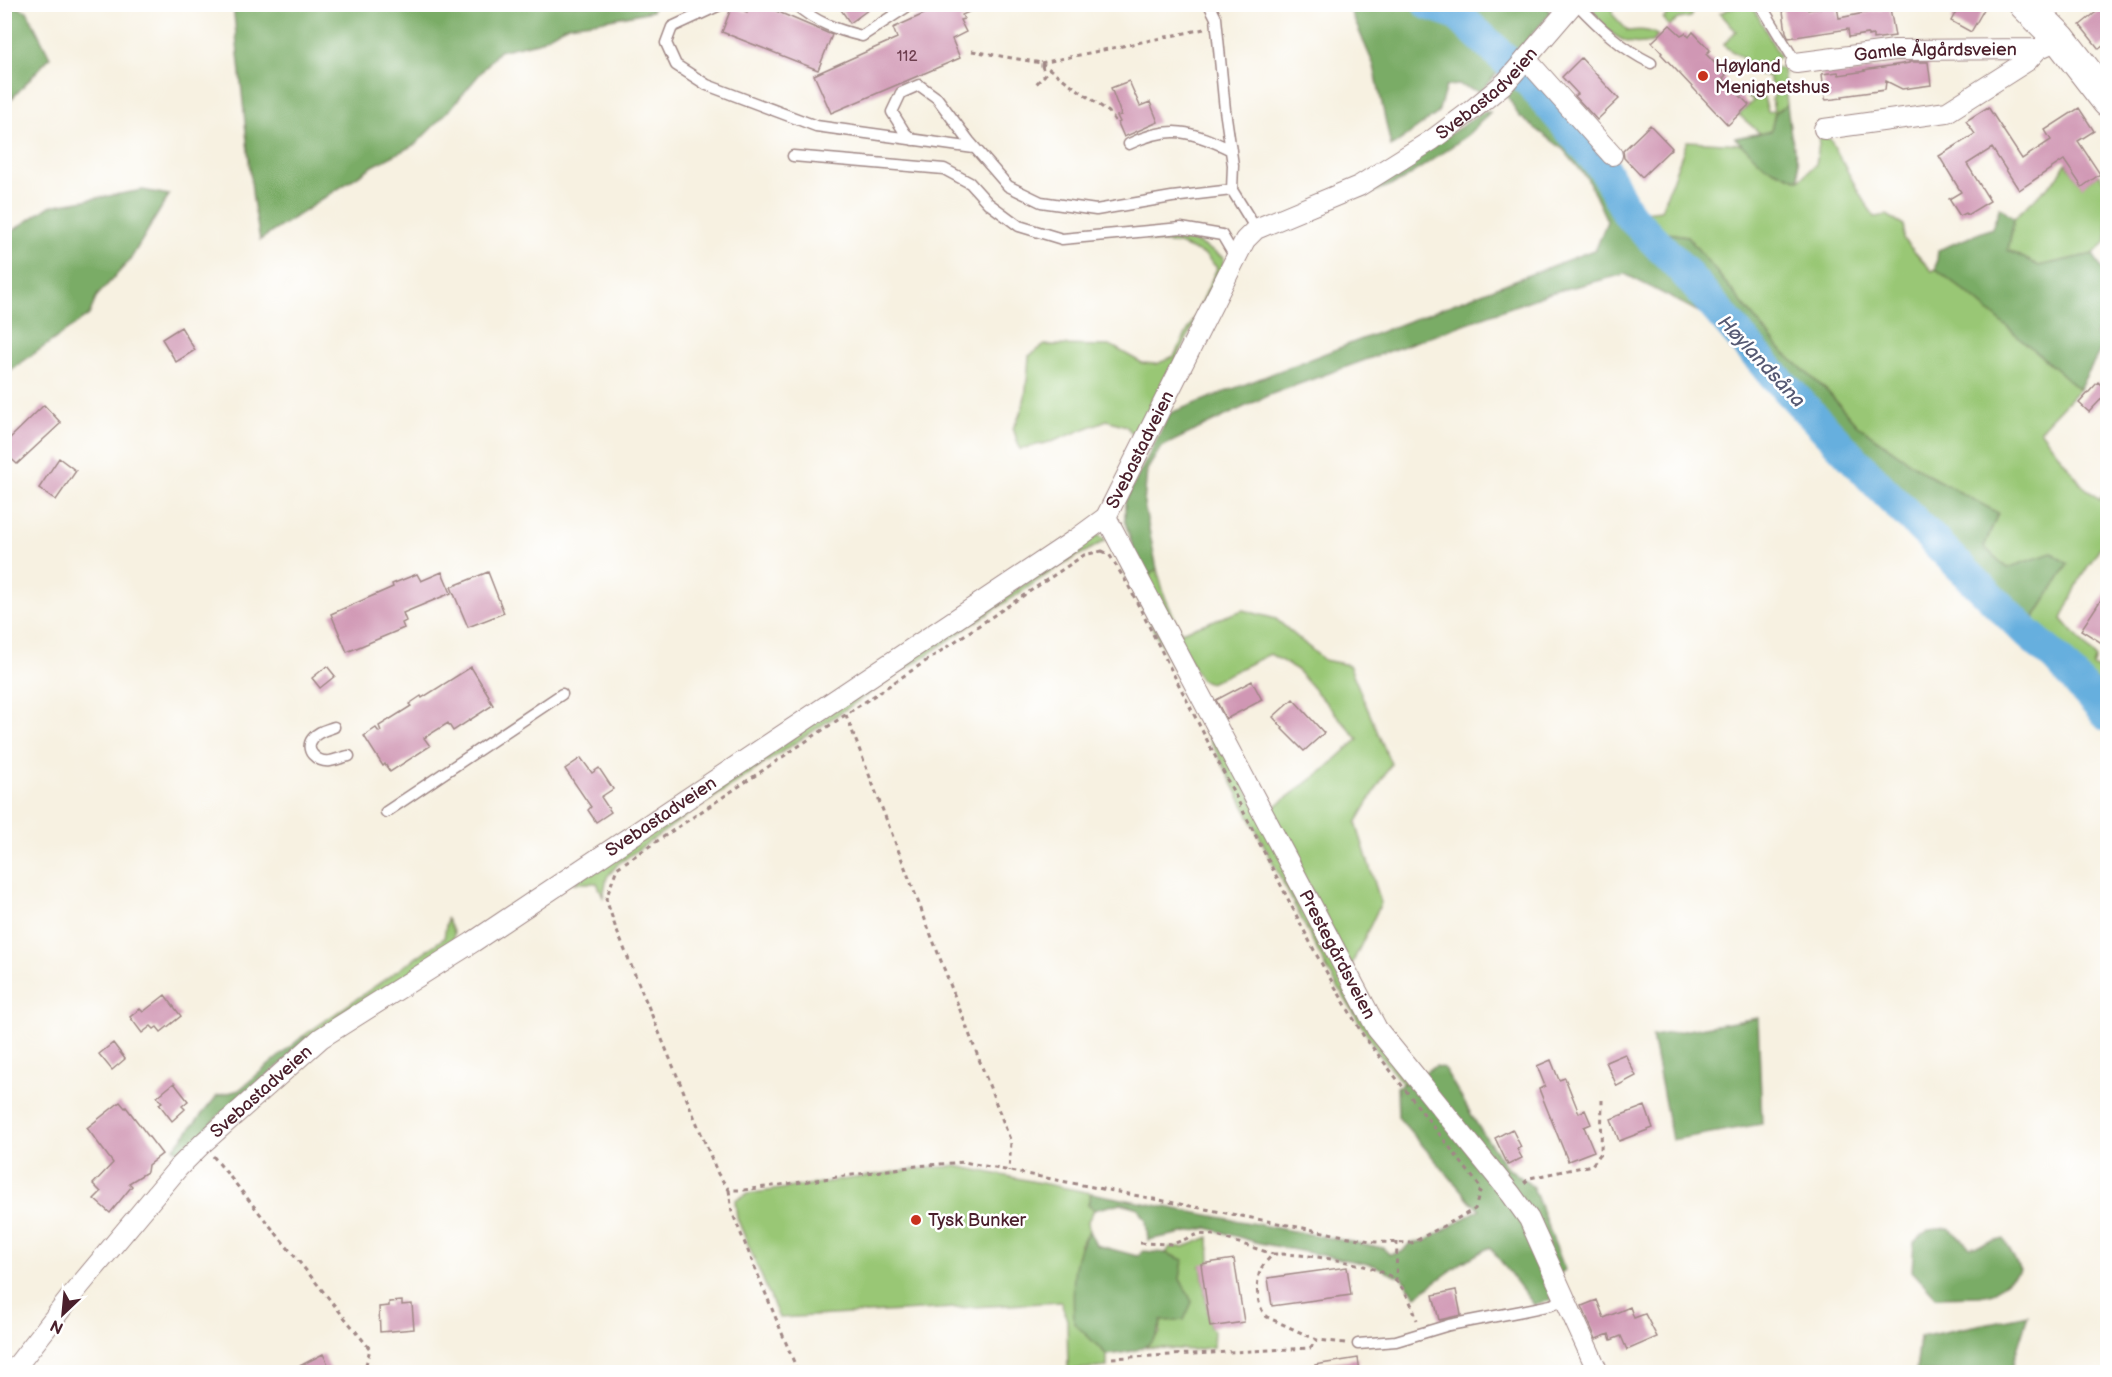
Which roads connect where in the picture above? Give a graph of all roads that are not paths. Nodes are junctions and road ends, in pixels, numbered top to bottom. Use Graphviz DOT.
graph roads {
  1 [pos="722,4"];
  2 [pos="795,4"];
  3 [pos="911,4"];
  4 [pos="1209,4"];
  5 [pos="1575,4"];
  6 [pos="2025,4"];
  7 [pos="1762,8"];
  8 [pos="2049,44"];
  9 [pos="1524,61"];
  10 [pos="1651,63"];
  11 [pos="1796,63"];
  12 [pos="2108,101"];
  13 [pos="1824,129"];
  14 [pos="913,140"];
  15 [pos="1129,144"];
  16 [pos="974,147"];
  17 [pos="1231,150"];
  18 [pos="1612,155"];
  19 [pos="793,156"];
  20 [pos="1232,189"];
  21 [pos="1256,229"];
  22 [pos="1235,257"];
  23 [pos="1106,517"];
  24 [pos="562,694"];
  25 [pos="334,727"];
  26 [pos="349,756"];
  27 [pos="386,812"];
  28 [pos="1565,1299"];
  29 [pos="1358,1344"];
  30 [pos="12,1372"];
  31 [pos="1598,1372"];
  1 -- 14 [label="lane"];
  2 -- 3 [label="lane"];
  4 -- 17 [label="lane"];
  5 -- 9 [label="street, Svebastadveien"];
  5 -- 10 [label="lane"];
  6 -- 8 [label="main road"];
  7 -- 11 [label="lane"];
  8 -- 11 [label="street, Gamle Ålgårdsveien"];
  8 -- 12 [label="main road"];
  8 -- 13 [label="street, Gamle Ålgårdsveien"];
  9 -- 18 [label="street"];
  9 -- 21 [label="street, Svebastadveien"];
  14 -- 16 [label="lane"];
  14 -- 16 [label="lane"];
  15 -- 17 [label="lane"];
  16 -- 20 [label="lane"];
  17 -- 20 [label="lane"];
  19 -- 22 [label="lane"];
  20 -- 21 [label="lane"];
  21 -- 22 [label="street, Svebastadveien"];
  22 -- 23 [label="street, Svebastadveien"];
  23 -- 28 [label="street, Prestegårdsveien"];
  23 -- 30 [label="street, Svebastadveien"];
  24 -- 27 [label="lane"];
  25 -- 26 [label="lane"];
  28 -- 29 [label="lane"];
  28 -- 31 [label="street, Prestegårdsveien"];
}
